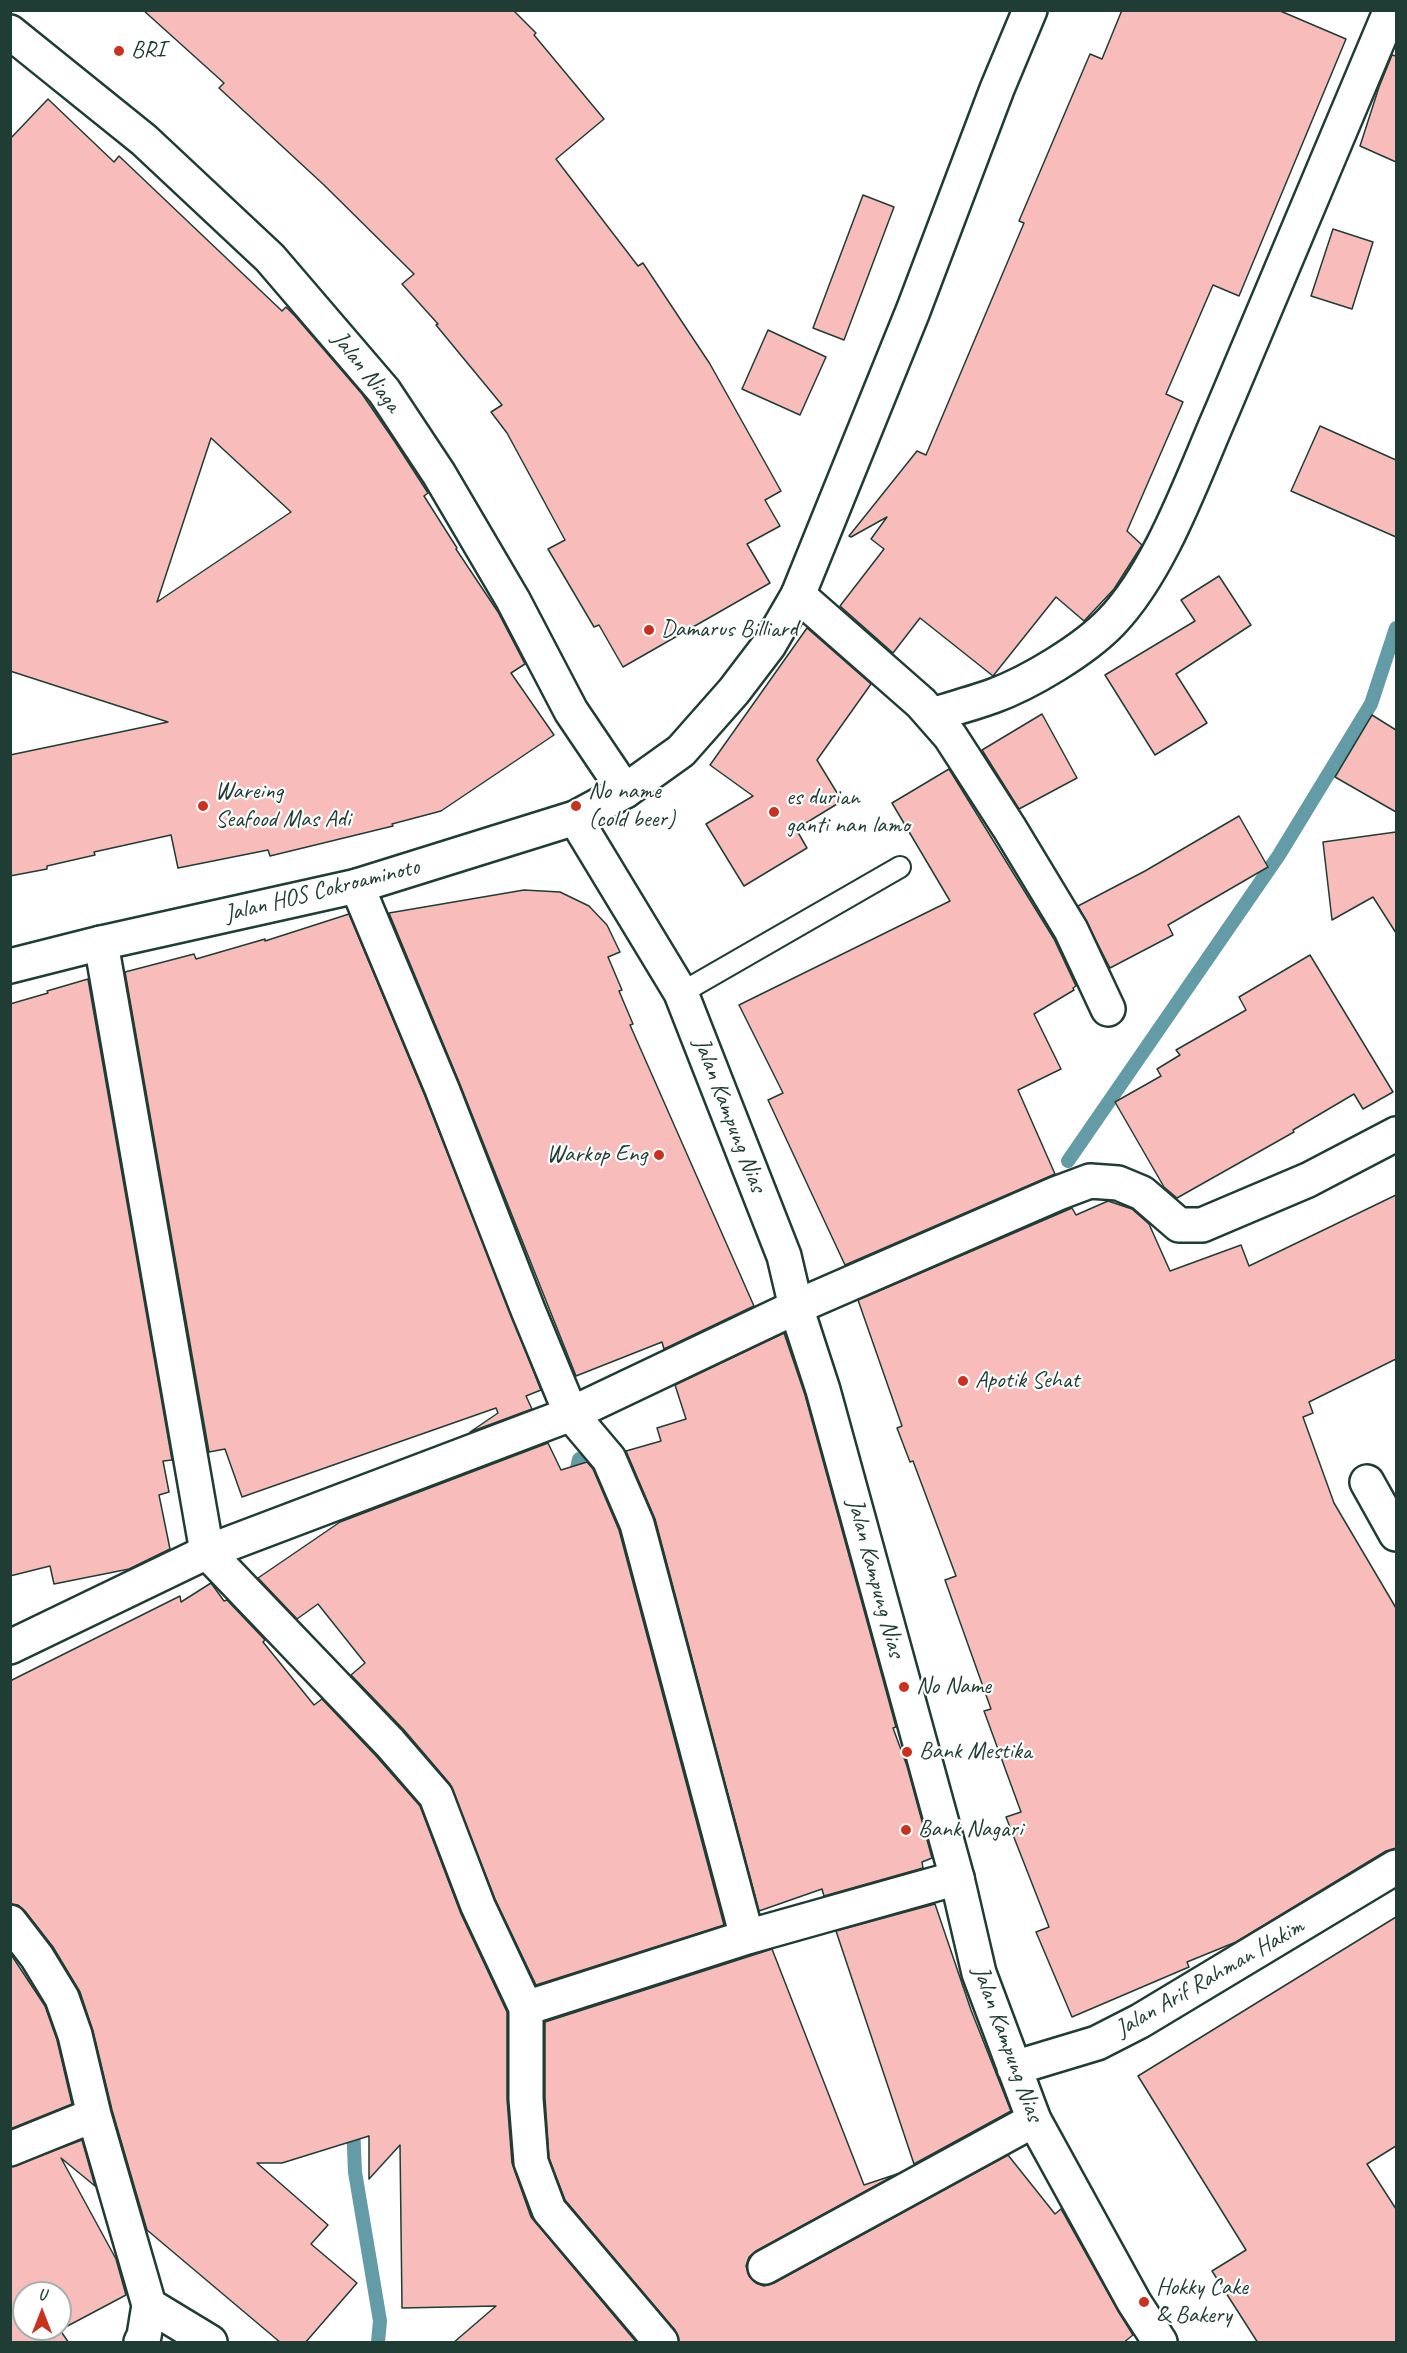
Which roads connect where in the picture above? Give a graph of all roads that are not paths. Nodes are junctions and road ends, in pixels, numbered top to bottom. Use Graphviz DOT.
graph roads {
  1 [pos="1030,10"];
  2 [pos="1384,17"];
  3 [pos="10,32"];
  4 [pos="798,595"];
  5 [pos="932,715"];
  6 [pos="625,791"];
  7 [pos="575,818"];
  8 [pos="900,867"];
  9 [pos="357,886"];
  10 [pos="101,943"];
  11 [pos="10,966"];
  12 [pos="681,993"];
  13 [pos="1108,1009"];
  14 [pos="1396,1134"];
  15 [pos="796,1307"];
  16 [pos="571,1414"];
  17 [pos="1367,1482"];
  18 [pos="1396,1534"];
  19 [pos="207,1552"];
  20 [pos="10,1647"];
  21 [pos="1396,1867"];
  22 [pos="957,1878"];
  23 [pos="10,1922"];
  24 [pos="747,1937"];
  25 [pos="526,2008"];
  26 [pos="1014,2068"];
  27 [pos="94,2115"];
  28 [pos="1034,2120"];
  29 [pos="10,2149"];
  30 [pos="765,2267"];
  31 [pos="149,2305"];
  32 [pos="141,2343"];
  33 [pos="210,2343"];
  34 [pos="661,2343"];
  35 [pos="1160,2343"];
  1 -- 4 [label="street, Jalan HOS Cokroaminoto"];
  2 -- 5 [label="street"];
  3 -- 6 [label="street, Jalan Niaga"];
  4 -- 5 [label="street"];
  4 -- 6 [label="street, Jalan HOS Cokroaminoto"];
  5 -- 13 [label="street"];
  6 -- 7 [label="street, Jalan HOS Cokroaminoto"];
  7 -- 9 [label="street, Jalan HOS Cokroaminoto"];
  7 -- 12 [label="street, Jalan Kampung Nias"];
  8 -- 12 [label="lane"];
  9 -- 10 [label="street, Jalan HOS Cokroaminoto"];
  9 -- 16 [label="street"];
  10 -- 11 [label="street, Jalan HOS Cokroaminoto"];
  10 -- 19 [label="street"];
  12 -- 15 [label="street, Jalan Kampung Nias"];
  14 -- 15 [label="street"];
  15 -- 16 [label="street"];
  15 -- 22 [label="street, Jalan Kampung Nias"];
  16 -- 19 [label="street"];
  16 -- 24 [label="street"];
  17 -- 18 [label="street"];
  19 -- 20 [label="street"];
  19 -- 25 [label="street"];
  21 -- 26 [label="street, Jalan Arif Rahman Hakim"];
  22 -- 24 [label="street"];
  22 -- 26 [label="street, Jalan Kampung Nias"];
  23 -- 27 [label="street"];
  24 -- 25 [label="street"];
  25 -- 34 [label="street"];
  26 -- 28 [label="street, Jalan Kampung Nias"];
  27 -- 29 [label="street"];
  27 -- 31 [label="street"];
  28 -- 30 [label="street"];
  28 -- 35 [label="street, Jalan Kampung Nias"];
  31 -- 32 [label="street"];
  31 -- 33 [label="street"];
}
